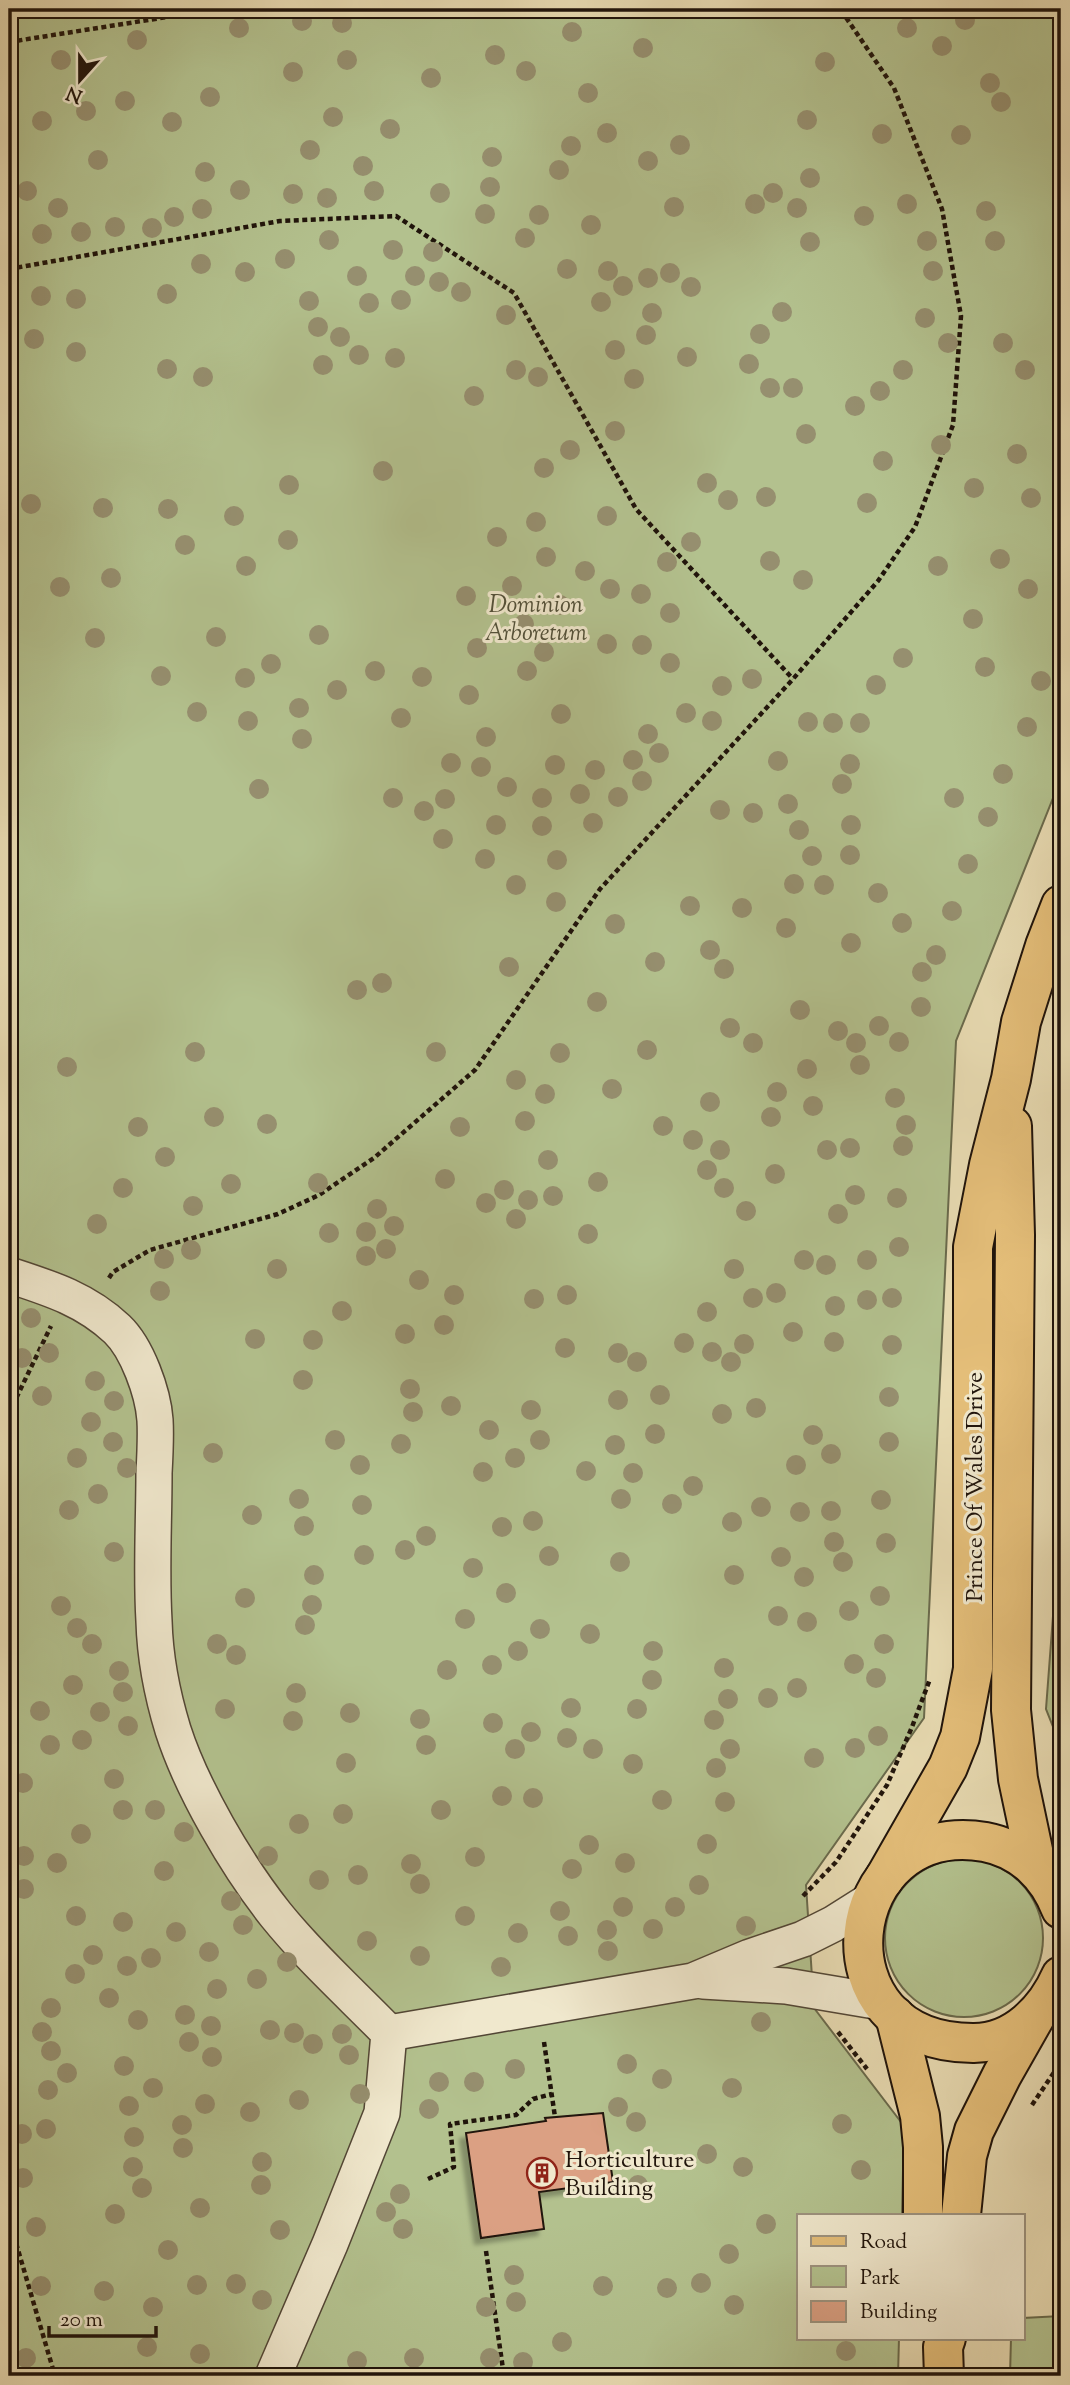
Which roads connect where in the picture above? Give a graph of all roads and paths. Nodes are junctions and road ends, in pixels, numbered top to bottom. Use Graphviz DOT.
graph roads {
  1 [pos="218,9"];
  2 [pos="835,9"];
  3 [pos="9,42"];
  4 [pos="9,269"];
  5 [pos="793,679"];
  6 [pos="1061,905"];
  7 [pos="1011,1079"];
  8 [pos="9,1275"];
  9 [pos="77,1300"];
  10 [pos="9,1413"];
  11 [pos="931,1677"];
  12 [pos="877,1890"];
  13 [pos="1054,1890"];
  14 [pos="798,1900"];
  15 [pos="692,1981"];
  16 [pos="1053,1994"];
  17 [pos="539,2008"];
  18 [pos="888,2010"];
  19 [pos="827,2027"];
  20 [pos="389,2033"];
  21 [pos="1061,2062"];
  22 [pos="874,2080"];
  23 [pos="552,2095"];
  24 [pos="1028,2113"];
  25 [pos="555,2117"];
  26 [pos="428,2179"];
  27 [pos="923,2214"];
  28 [pos="961,2214"];
  29 [pos="9,2219"];
  30 [pos="486,2251"];
  31 [pos="55,2376"];
  32 [pos="273,2376"];
  33 [pos="504,2376"];
  1 -- 3 [label="path"];
  2 -- 5 [label="path"];
  4 -- 5 [label="path"];
  5 -- 9 [label="path"];
  6 -- 7 [label="main road, Prince Of Wales Drive"];
  7 -- 12 [label="main road, Prince Of Wales Drive"];
  7 -- 13 [label="main road, Prince Of Wales Drive"];
  8 -- 9 [label="street"];
  9 -- 10 [label="path"];
  9 -- 20 [label="street"];
  11 -- 14 [label="path"];
  12 -- 13 [label="main road"];
  12 -- 15 [label="street"];
  12 -- 18 [label="main road, Prince Of Wales Drive"];
  15 -- 17 [label="street"];
  15 -- 18 [label="street"];
  16 -- 18 [label="main road"];
  16 -- 28 [label="main road"];
  17 -- 20 [label="street"];
  17 -- 23 [label="path"];
  18 -- 27 [label="main road"];
  19 -- 22 [label="path"];
  20 -- 32 [label="street"];
  21 -- 24 [label="path"];
  23 -- 25 [label="path"];
  23 -- 26 [label="path"];
  29 -- 31 [label="path"];
  30 -- 33 [label="path"];
}
